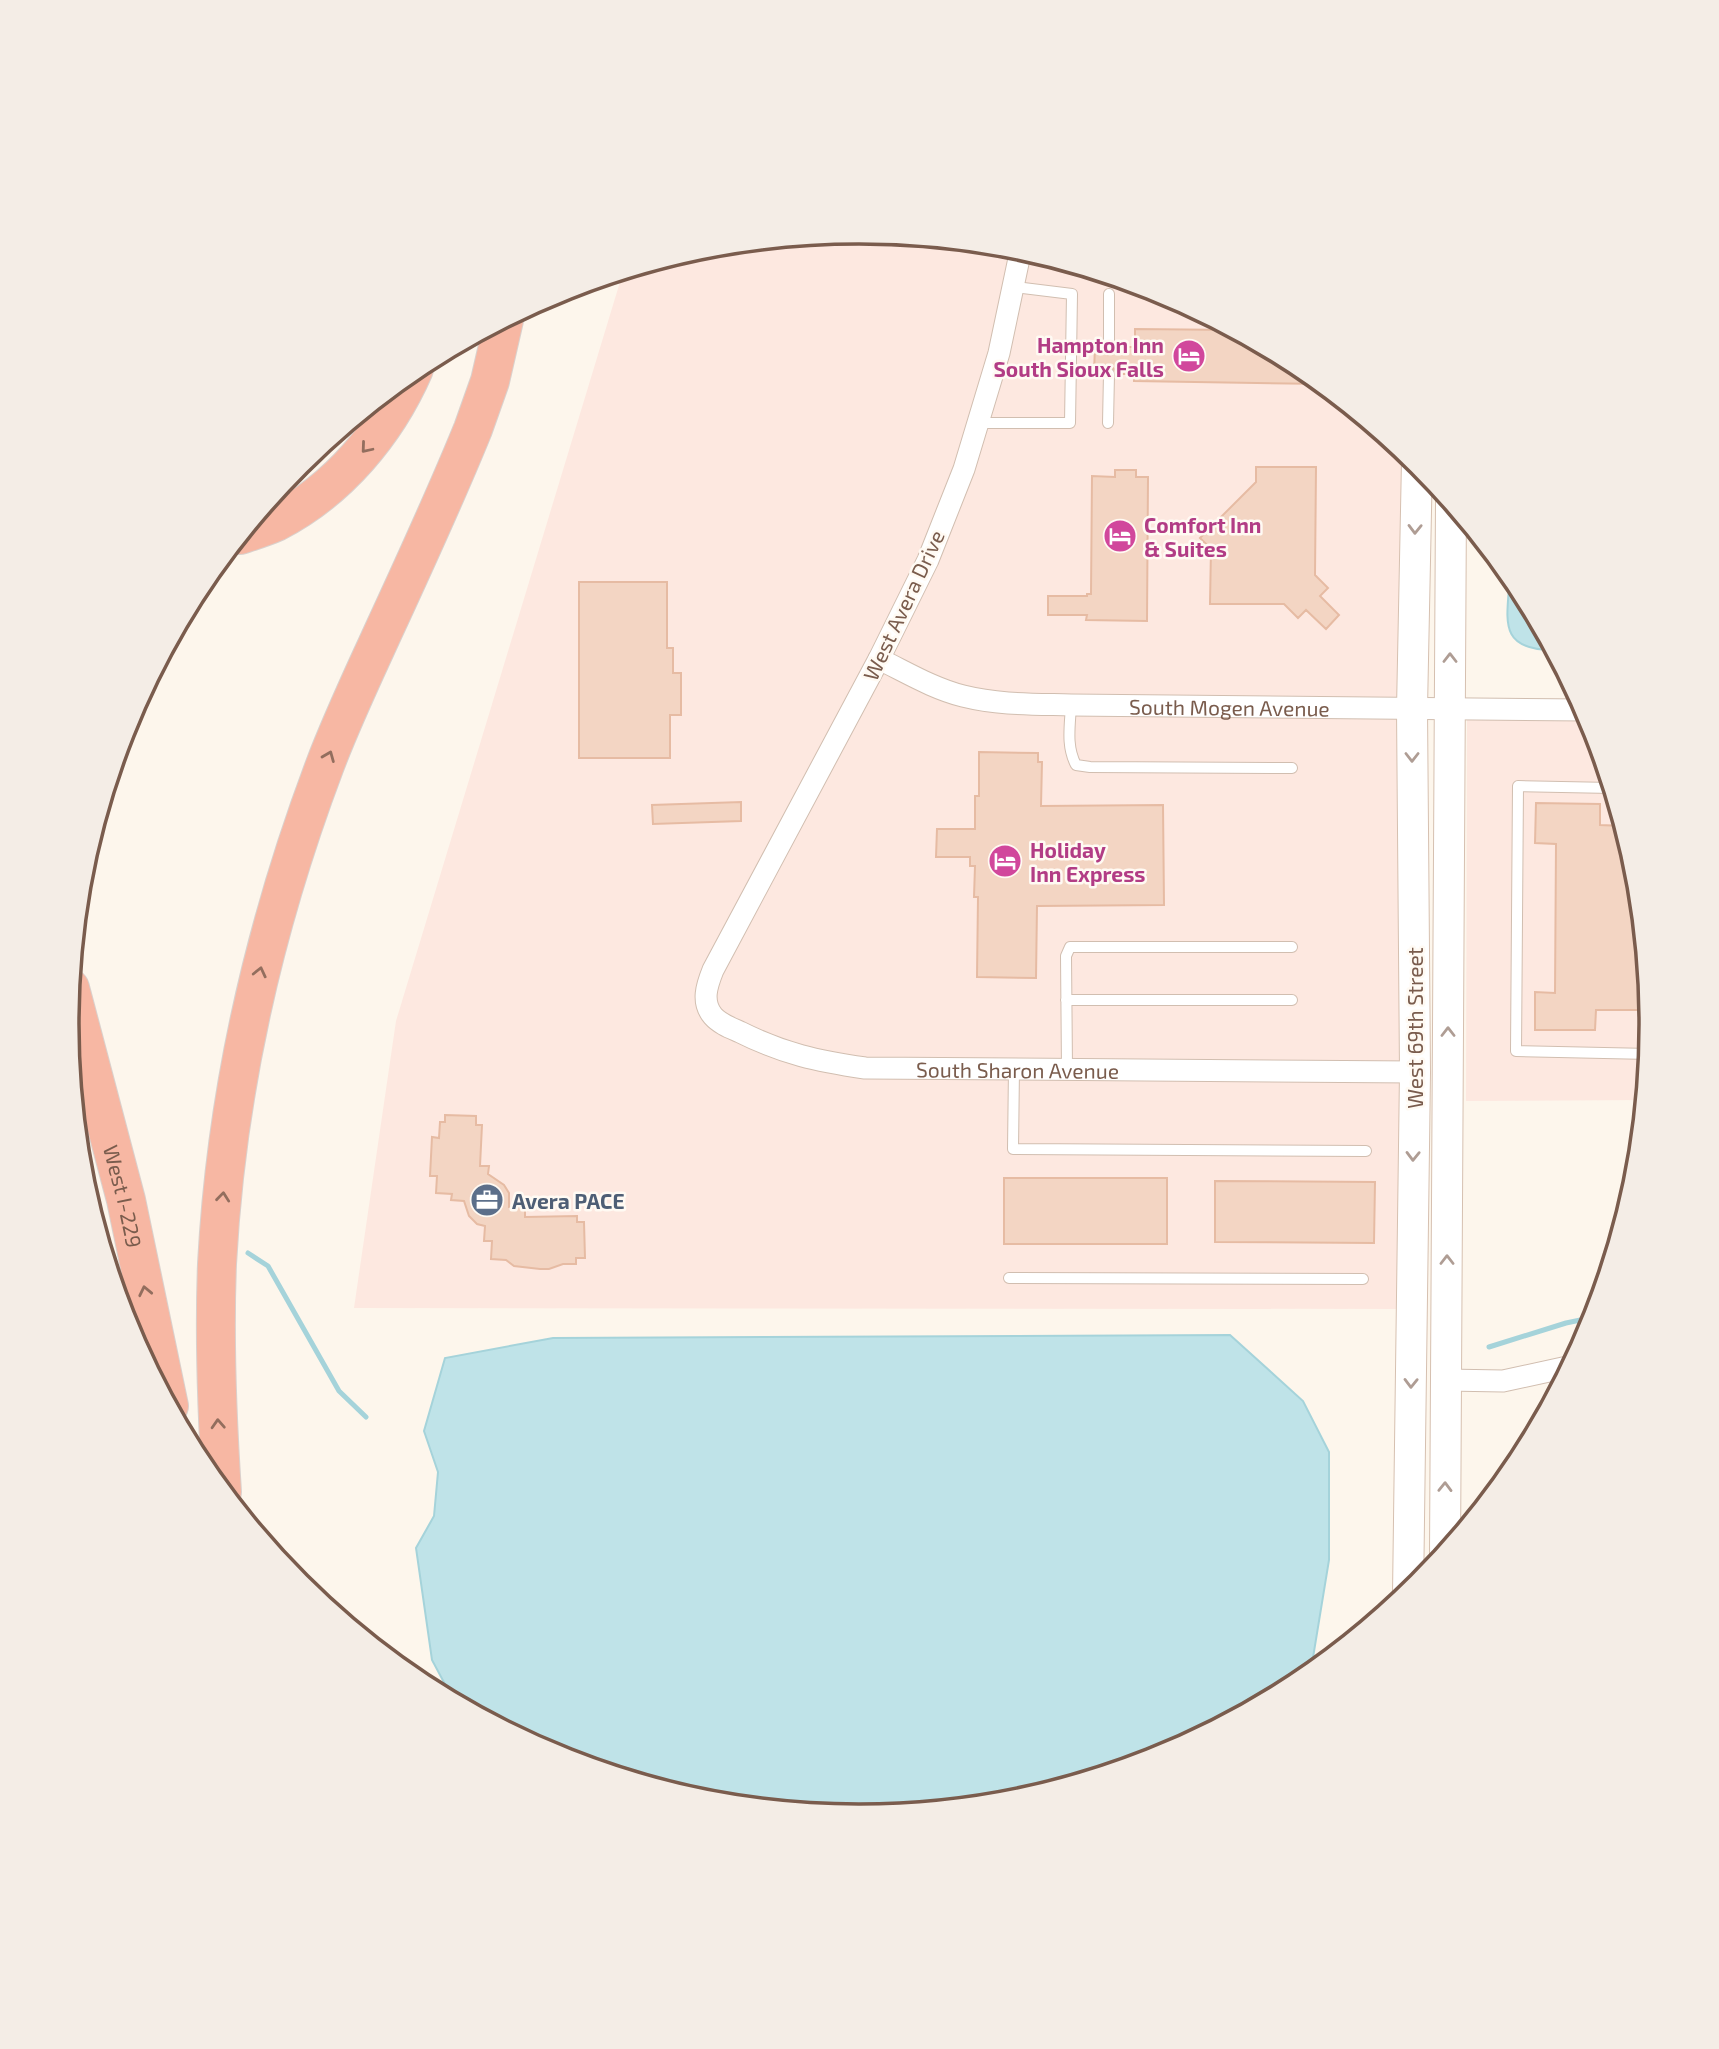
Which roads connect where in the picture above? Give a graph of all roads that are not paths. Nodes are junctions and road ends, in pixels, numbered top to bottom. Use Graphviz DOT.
graph roads {
  1 [pos="1019,261"];
  2 [pos="1015,287"];
  3 [pos="1109,294"];
  4 [pos="501,331"];
  5 [pos="1109,347"];
  6 [pos="1109,374"];
  7 [pos="405,390"];
  8 [pos="978,422"];
  9 [pos="1108,423"];
  10 [pos="1417,477"];
  11 [pos="1451,516"];
  12 [pos="257,529"];
  13 [pos="879,659"];
  14 [pos="1071,705"];
  15 [pos="1412,709"];
  16 [pos="1450,709"];
  17 [pos="1574,710"];
  18 [pos="1292,768"];
  19 [pos="1603,788"];
  20 [pos="730,940"];
  21 [pos="1292,947"];
  22 [pos="1066,1000"];
  23 [pos="1292,1000"];
  24 [pos="79,1022"];
  25 [pos="1639,1054"];
  26 [pos="1014,1068"];
  27 [pos="1067,1069"];
  28 [pos="1415,1072"];
  29 [pos="1366,1151"];
  30 [pos="1009,1278"];
  31 [pos="1363,1279"];
  32 [pos="1561,1368"];
  33 [pos="163,1378"];
  34 [pos="1446,1380"];
  35 [pos="221,1473"];
  36 [pos="1444,1541"];
  37 [pos="1408,1580"];
  1 -- 2 [label="street, West Avera Drive"];
  2 -- 8 [label="street, West Avera Drive"];
  2 -- 8 [label="lane"];
  3 -- 5 [label="lane"];
  35 -- 4 [label="highway, one-way"];
  6 -- 9 [label="lane"];
  7 -- 12 [label="highway, one-way"];
  8 -- 13 [label="street, West Avera Drive"];
  10 -- 15 [label="street, West 69th Street, one-way"];
  16 -- 11 [label="street, West 69th Street, one-way"];
  13 -- 14 [label="street, South Mogen Avenue"];
  13 -- 20 [label="street, West Avera Drive"];
  14 -- 15 [label="street, South Mogen Avenue"];
  14 -- 18 [label="lane"];
  15 -- 16 [label="street, South Mogen Avenue"];
  15 -- 28 [label="street, West 69th Street, one-way"];
  16 -- 17 [label="street, South Mogen Avenue"];
  34 -- 16 [label="street, West 69th Street, one-way"];
  19 -- 25 [label="lane"];
  20 -- 26 [label="street, South Sharon Avenue"];
  21 -- 22 [label="lane"];
  22 -- 23 [label="lane"];
  22 -- 27 [label="lane"];
  33 -- 24 [label="highway, West I-229, one-way"];
  26 -- 27 [label="street, South Sharon Avenue"];
  26 -- 29 [label="lane"];
  27 -- 28 [label="street, South Sharon Avenue"];
  28 -- 37 [label="street, West 69th Street, one-way"];
  30 -- 31 [label="lane"];
  32 -- 34 [label="street"];
  36 -- 34 [label="street, West 69th Street, one-way"];
}
